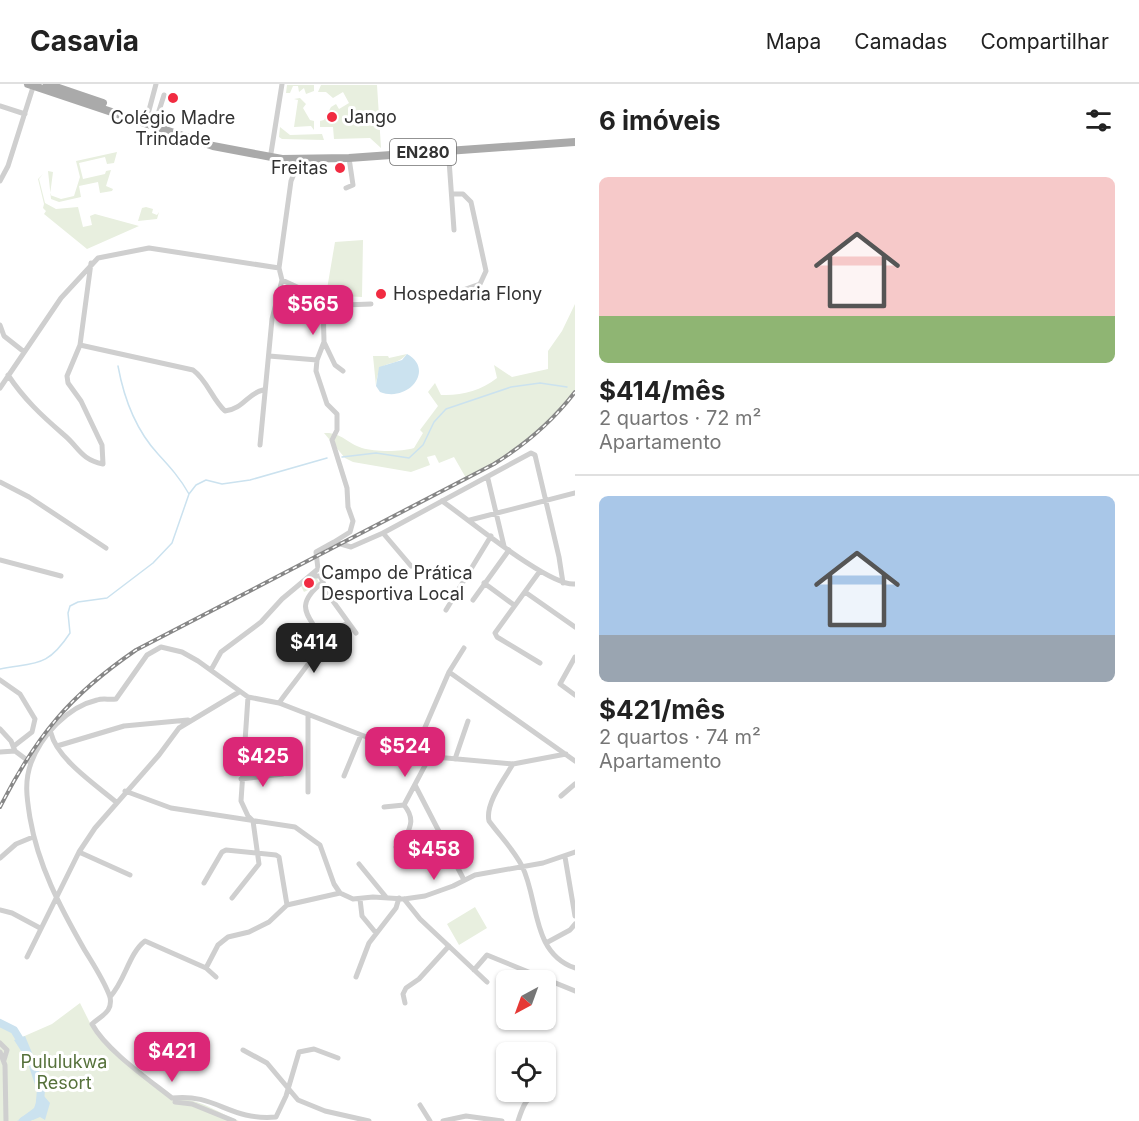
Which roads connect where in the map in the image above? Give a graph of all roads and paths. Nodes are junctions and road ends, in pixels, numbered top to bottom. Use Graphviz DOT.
graph roads {
  1 [pos="47,84"];
  2 [pos="156,84"];
  3 [pos="282,84"];
  4 [pos="32,85"];
  5 [pos="164,95"];
  6 [pos="154,99"];
  7 [pos="162,102"];
  8 [pos="0,106"];
  9 [pos="25,114"];
  10 [pos="141,117"];
  11 [pos="162,124"];
  12 [pos="575,137"];
  13 [pos="575,142"];
  14 [pos="448,148"];
  15 [pos="271,153"];
  16 [pos="349,158"];
  17 [pos="300,159"];
  18 [pos="0,165"];
  19 [pos="8,166"];
  20 [pos="0,181"];
  21 [pos="346,188"];
  22 [pos="452,194"];
  23 [pos="454,230"];
  24 [pos="91,263"];
  25 [pos="279,268"];
  26 [pos="282,280"];
  27 [pos="463,290"];
  28 [pos="323,299"];
  29 [pos="371,304"];
  30 [pos="0,325"];
  31 [pos="324,342"];
  32 [pos="80,345"];
  33 [pos="23,351"];
  34 [pos="268,356"];
  35 [pos="317,360"];
  36 [pos="343,371"];
  37 [pos="8,375"];
  38 [pos="0,388"];
  39 [pos="263,390"];
  40 [pos="260,445"];
  41 [pos="488,479"];
  42 [pos="0,482"];
  43 [pos="575,493"];
  44 [pos="546,499"];
  45 [pos="442,501"];
  46 [pos="497,512"];
  47 [pos="470,520"];
  48 [pos="383,533"];
  49 [pos="491,536"];
  50 [pos="334,542"];
  51 [pos="106,548"];
  52 [pos="506,548"];
  53 [pos="0,561"];
  54 [pos="411,567"];
  55 [pos="540,571"];
  56 [pos="61,576"];
  57 [pos="313,576"];
  58 [pos="323,582"];
  59 [pos="563,583"];
  60 [pos="484,584"];
  61 [pos="575,584"];
  62 [pos="525,592"];
  63 [pos="473,600"];
  64 [pos="514,605"];
  65 [pos="446,610"];
  66 [pos="348,624"];
  67 [pos="575,627"];
  68 [pos="356,633"];
  69 [pos="319,638"];
  70 [pos="464,648"];
  71 [pos="575,657"];
  72 [pos="540,663"];
  73 [pos="211,670"];
  74 [pos="449,672"];
  75 [pos="0,680"];
  76 [pos="239,692"];
  77 [pos="575,695"];
  78 [pos="248,697"];
  79 [pos="279,703"];
  80 [pos="308,714"];
  81 [pos="189,720"];
  82 [pos="468,721"];
  83 [pos="0,729"];
  84 [pos="51,733"];
  85 [pos="361,735"];
  86 [pos="57,746"];
  87 [pos="14,748"];
  88 [pos="0,752"];
  89 [pos="566,754"];
  90 [pos="413,755"];
  91 [pos="429,758"];
  92 [pos="455,759"];
  93 [pos="575,760"];
  94 [pos="31,763"];
  95 [pos="513,764"];
  96 [pos="283,774"];
  97 [pos="344,776"];
  98 [pos="241,779"];
  99 [pos="575,784"];
  100 [pos="415,785"];
  101 [pos="125,791"];
  102 [pos="308,792"];
  103 [pos="561,796"];
  104 [pos="116,802"];
  105 [pos="404,805"];
  106 [pos="384,807"];
  107 [pos="253,821"];
  108 [pos="440,834"];
  109 [pos="33,837"];
  110 [pos="79,852"];
  111 [pos="575,852"];
  112 [pos="258,853"];
  113 [pos="565,857"];
  114 [pos="0,858"];
  115 [pos="359,864"];
  116 [pos="522,867"];
  117 [pos="130,875"];
  118 [pos="464,880"];
  119 [pos="204,883"];
  120 [pos="340,893"];
  121 [pos="57,897"];
  122 [pos="386,897"];
  123 [pos="232,898"];
  124 [pos="360,899"];
  125 [pos="401,899"];
  126 [pos="287,905"];
  127 [pos="0,910"];
  128 [pos="575,916"];
  129 [pos="575,924"];
  130 [pos="40,928"];
  131 [pos="376,933"];
  132 [pos="546,943"];
  133 [pos="449,946"];
  134 [pos="27,957"];
  135 [pos="206,968"];
  136 [pos="575,968"];
  137 [pos="474,970"];
  138 [pos="216,977"];
  139 [pos="356,977"];
  140 [pos="487,982"];
  141 [pos="575,991"];
  142 [pos="110,997"];
  143 [pos="405,1003"];
  144 [pos="0,1043"];
  145 [pos="243,1050"];
  146 [pos="0,1052"];
  147 [pos="338,1058"];
  148 [pos="4,1060"];
  149 [pos="287,1087"];
  150 [pos="175,1102"];
  151 [pos="526,1102"];
  152 [pos="420,1105"];
  153 [pos="274,1119"];
  154 [pos="494,1120"];
  155 [pos="6,1121"];
  156 [pos="234,1121"];
  157 [pos="369,1121"];
  158 [pos="430,1121"];
  159 [pos="443,1121"];
  160 [pos="502,1121"];
  161 [pos="518,1121"];
  1 -- 10 [label="main road, EN280"];
  2 -- 6 [label="street"];
  3 -- 15 [label="street"];
  4 -- 9 [label="street"];
  4 -- 17 [label="main road, EN280"];
  5 -- 7 [label="street"];
  6 -- 7 [label="street"];
  6 -- 10 [label="street"];
  7 -- 11 [label="street"];
  8 -- 9 [label="street"];
  9 -- 19 [label="street"];
  10 -- 11 [label="main road, EN280"];
  11 -- 15 [label="main road, EN280"];
  12 -- 14 [label="main road, EN280"];
  13 -- 14 [label="main road, EN280"];
  14 -- 15 [label="main road, EN280"];
  14 -- 16 [label="main road, EN280"];
  14 -- 22 [label="street"];
  16 -- 17 [label="main road, EN280"];
  16 -- 21 [label="street"];
  17 -- 25 [label="street"];
  18 -- 19 [label="street"];
  19 -- 20 [label="street"];
  22 -- 23 [label="street"];
  22 -- 27 [label="street"];
  24 -- 25 [label="street"];
  24 -- 32 [label="street"];
  24 -- 33 [label="street"];
  25 -- 26 [label="street"];
  26 -- 28 [label="street"];
  26 -- 34 [label="street"];
  28 -- 29 [label="street"];
  28 -- 31 [label="street"];
  30 -- 33 [label="street"];
  31 -- 35 [label="street"];
  31 -- 36 [label="street"];
  32 -- 37 [label="street"];
  32 -- 39 [label="street"];
  33 -- 37 [label="street"];
  34 -- 35 [label="street"];
  34 -- 39 [label="street"];
  35 -- 50 [label="street"];
  37 -- 38 [label="street"];
  39 -- 40 [label="street"];
  41 -- 44 [label="street"];
  41 -- 45 [label="street"];
  41 -- 46 [label="street"];
  42 -- 51 [label="street"];
  43 -- 44 [label="street"];
  44 -- 46 [label="street"];
  44 -- 59 [label="street"];
  45 -- 47 [label="street"];
  45 -- 48 [label="street"];
  46 -- 47 [label="street"];
  46 -- 52 [label="street"];
  47 -- 49 [label="street"];
  48 -- 50 [label="street"];
  48 -- 54 [label="street"];
  49 -- 52 [label="street"];
  49 -- 65 [label="street"];
  50 -- 57 [label="street"];
  52 -- 55 [label="street"];
  52 -- 60 [label="street"];
  53 -- 56 [label="street"];
  55 -- 59 [label="street"];
  55 -- 62 [label="street"];
  57 -- 58 [label="street"];
  57 -- 73 [label="street"];
  58 -- 66 [label="street"];
  58 -- 69 [label="street"];
  59 -- 61 [label="street"];
  60 -- 63 [label="street"];
  60 -- 64 [label="street"];
  62 -- 64 [label="street"];
  62 -- 67 [label="street"];
  64 -- 72 [label="street"];
  66 -- 68 [label="street"];
  66 -- 69 [label="street"];
  69 -- 79 [label="street"];
  70 -- 74 [label="street"];
  71 -- 77 [label="street"];
  73 -- 76 [label="street"];
  73 -- 84 [label="street"];
  74 -- 89 [label="street"];
  74 -- 90 [label="street"];
  75 -- 87 [label="street"];
  76 -- 78 [label="street"];
  76 -- 81 [label="street"];
  78 -- 79 [label="street"];
  78 -- 98 [label="street"];
  79 -- 80 [label="street"];
  80 -- 85 [label="street"];
  80 -- 102 [label="street"];
  81 -- 86 [label="street"];
  81 -- 101 [label="street"];
  82 -- 92 [label="street"];
  83 -- 87 [label="street"];
  84 -- 86 [label="street"];
  84 -- 94 [label="street"];
  85 -- 90 [label="street"];
  85 -- 97 [label="street"];
  86 -- 104 [label="street"];
  87 -- 88 [label="street"];
  87 -- 94 [label="street"];
  89 -- 93 [label="street"];
  89 -- 95 [label="street"];
  90 -- 91 [label="street"];
  91 -- 92 [label="street"];
  91 -- 100 [label="street"];
  92 -- 95 [label="street"];
  94 -- 109 [label="street"];
  95 -- 116 [label="street"];
  96 -- 98 [label="street"];
  98 -- 107 [label="street"];
  99 -- 103 [label="street"];
  100 -- 105 [label="street"];
  100 -- 108 [label="street"];
  101 -- 104 [label="street"];
  101 -- 107 [label="street"];
  104 -- 110 [label="street"];
  105 -- 106 [label="street"];
  105 -- 108 [label="street"];
  107 -- 112 [label="street"];
  107 -- 120 [label="street"];
  108 -- 118 [label="street"];
  109 -- 114 [label="street"];
  109 -- 121 [label="street"];
  110 -- 117 [label="street"];
  110 -- 121 [label="street"];
  111 -- 113 [label="street"];
  112 -- 119 [label="street"];
  112 -- 123 [label="street"];
  112 -- 126 [label="street"];
  113 -- 116 [label="street"];
  113 -- 128 [label="street"];
  115 -- 122 [label="street"];
  116 -- 118 [label="street"];
  116 -- 132 [label="street"];
  118 -- 125 [label="street"];
  120 -- 124 [label="street"];
  120 -- 126 [label="street"];
  121 -- 130 [label="street"];
  121 -- 142 [label="street"];
  122 -- 124 [label="street"];
  122 -- 125 [label="street"];
  124 -- 131 [label="street"];
  125 -- 131 [label="street"];
  125 -- 133 [label="street"];
  126 -- 135 [label="street"];
  127 -- 130 [label="street"];
  129 -- 132 [label="street"];
  130 -- 134 [label="street"];
  131 -- 139 [label="street"];
  132 -- 136 [label="street"];
  133 -- 137 [label="street"];
  133 -- 143 [label="street"];
  135 -- 138 [label="street"];
  135 -- 142 [label="street"];
  137 -- 140 [label="street"];
  137 -- 141 [label="street"];
  142 -- 153 [label="street"];
  144 -- 148 [label="street"];
  145 -- 149 [label="street"];
  146 -- 148 [label="street"];
  147 -- 149 [label="street"];
  148 -- 155 [label="street"];
  149 -- 153 [label="street"];
  149 -- 157 [label="street"];
  150 -- 156 [label="street"];
  151 -- 161 [label="street"];
  152 -- 158 [label="street"];
  154 -- 159 [label="street"];
  154 -- 160 [label="street"];
}
